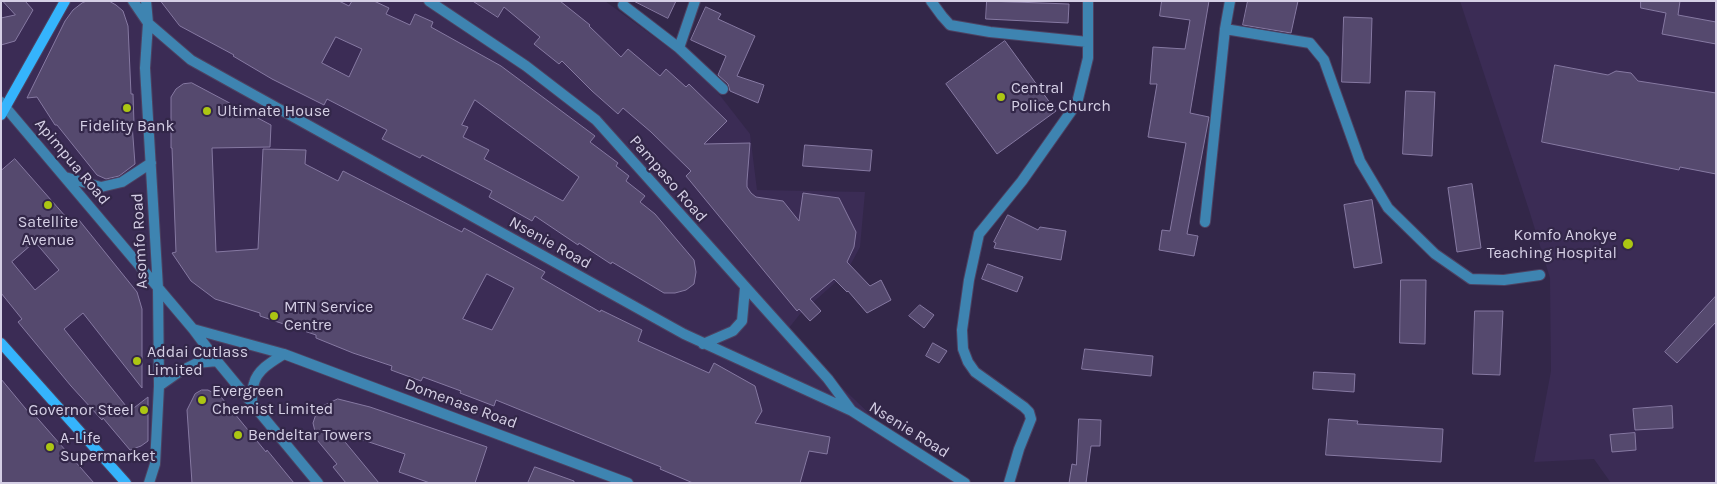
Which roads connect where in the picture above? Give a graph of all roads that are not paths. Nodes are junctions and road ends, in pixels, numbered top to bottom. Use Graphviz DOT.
graph roads {
  1 [pos="64,1"];
  2 [pos="133,1"];
  3 [pos="146,1"];
  4 [pos="429,1"];
  5 [pos="695,1"];
  6 [pos="931,1"];
  7 [pos="1088,1"];
  8 [pos="1230,1"];
  9 [pos="623,5"];
  10 [pos="148,22"];
  11 [pos="1224,29"];
  12 [pos="1088,42"];
  13 [pos="679,48"];
  14 [pos="723,89"];
  15 [pos="3,108"];
  16 [pos="151,163"];
  17 [pos="65,177"];
  18 [pos="1205,222"];
  19 [pos="1540,275"];
  20 [pos="158,288"];
  21 [pos="745,288"];
  22 [pos="193,329"];
  23 [pos="1,343"];
  24 [pos="703,344"];
  25 [pos="284,354"];
  26 [pos="217,360"];
  27 [pos="159,386"];
  28 [pos="252,403"];
  29 [pos="852,411"];
  30 [pos="126,483"];
  31 [pos="149,483"];
  32 [pos="318,483"];
  33 [pos="628,483"];
  34 [pos="966,483"];
  35 [pos="1009,483"];
  1 -- 15 [label="street"];
  2 -- 10 [label="street"];
  3 -- 10 [label="street"];
  4 -- 21 [label="street, Pampaso Road"];
  5 -- 13 [label="street"];
  6 -- 12 [label="street"];
  7 -- 12 [label="street"];
  8 -- 11 [label="street"];
  9 -- 13 [label="street"];
  10 -- 16 [label="street, Asomfo Road"];
  10 -- 24 [label="street, Nsenie Road"];
  11 -- 18 [label="street"];
  11 -- 19 [label="street"];
  12 -- 35 [label="street"];
  13 -- 14 [label="street"];
  15 -- 17 [label="street, Apimpua Road"];
  16 -- 17 [label="street"];
  16 -- 20 [label="street, Asomfo Road"];
  17 -- 20 [label="street, Apimpua Road"];
  20 -- 22 [label="street, Apimpua Road"];
  20 -- 27 [label="street, Asomfo Road"];
  21 -- 24 [label="street"];
  21 -- 29 [label="street, Pampaso Road"];
  22 -- 25 [label="street, Domenase Road"];
  22 -- 26 [label="street, Apimpua Road"];
  23 -- 30 [label="street"];
  24 -- 29 [label="street, Nsenie Road"];
  25 -- 28 [label="street"];
  25 -- 33 [label="street, Domenase Road"];
  26 -- 27 [label="street"];
  26 -- 28 [label="street, Apimpua Road"];
  27 -- 31 [label="street, Asomfo Road"];
  28 -- 32 [label="street, Apimpua Road"];
  29 -- 34 [label="street, Nsenie Road"];
}
